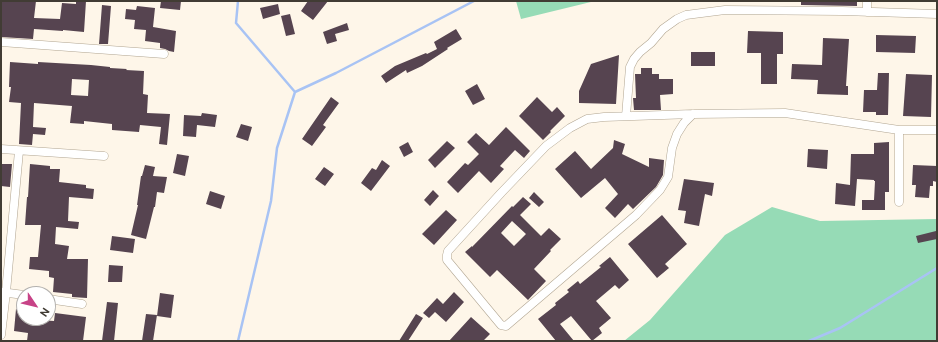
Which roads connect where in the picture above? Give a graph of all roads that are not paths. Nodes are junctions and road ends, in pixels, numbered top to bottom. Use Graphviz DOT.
graph roads {
  1 [pos="785,1"];
  2 [pos="867,1"];
  3 [pos="784,10"];
  4 [pos="867,12"];
  5 [pos="937,14"];
  6 [pos="1,42"];
  7 [pos="164,54"];
  8 [pos="693,114"];
  9 [pos="626,116"];
  10 [pos="899,130"];
  11 [pos="937,130"];
  12 [pos="1,149"];
  13 [pos="19,151"];
  14 [pos="104,156"];
  15 [pos="899,202"];
  16 [pos="4,292"];
  17 [pos="16,294"];
  18 [pos="56,300"];
  19 [pos="82,304"];
  20 [pos="1,335"];
  1 -- 3 [label="street"];
  2 -- 4 [label="street"];
  3 -- 4 [label="street"];
  3 -- 9 [label="street"];
  4 -- 5 [label="street"];
  6 -- 7 [label="street"];
  8 -- 9 [label="street"];
  8 -- 9 [label="street"];
  8 -- 10 [label="street"];
  10 -- 11 [label="street"];
  10 -- 15 [label="street"];
  12 -- 13 [label="street"];
  13 -- 14 [label="street"];
  13 -- 16 [label="street"];
  16 -- 17 [label="street"];
  16 -- 20 [label="street"];
  18 -- 19 [label="street"];
}
